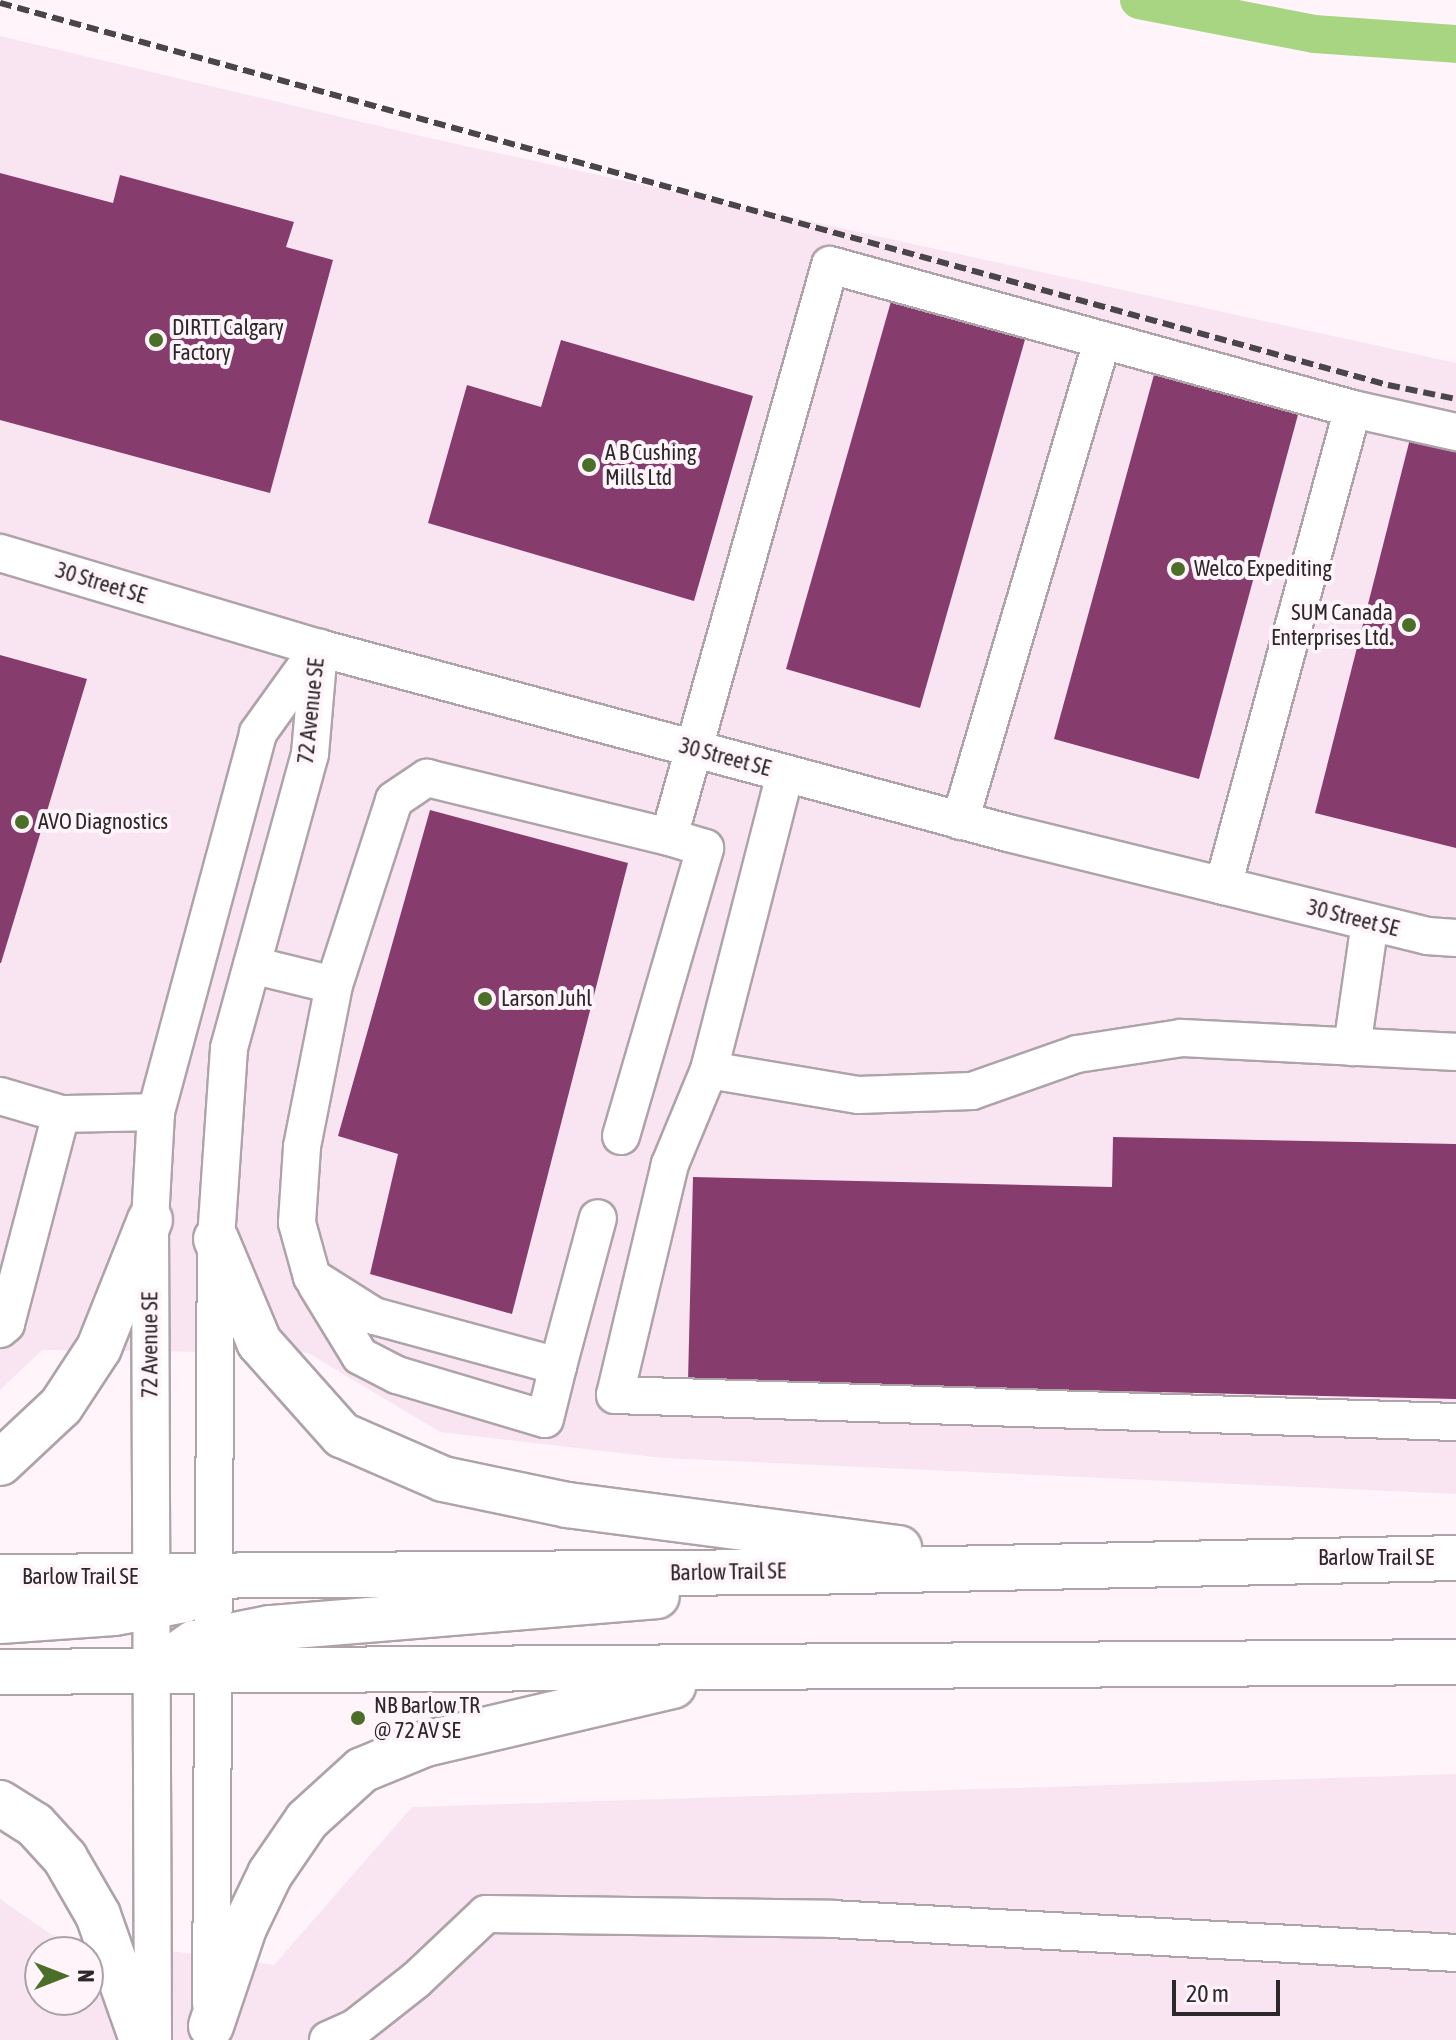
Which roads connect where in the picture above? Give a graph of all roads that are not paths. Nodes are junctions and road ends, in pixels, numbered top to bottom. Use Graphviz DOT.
graph roads {
  1 [pos="1102,341"];
  2 [pos="1353,409"];
  3 [pos="1456,432"];
  4 [pos="0,553"];
  5 [pos="319,648"];
  6 [pos="693,749"];
  7 [pos="785,774"];
  8 [pos="960,821"];
  9 [pos="669,837"];
  10 [pos="1223,886"];
  11 [pos="1370,922"];
  12 [pos="1456,938"];
  13 [pos="252,965"];
  14 [pos="334,985"];
  15 [pos="1352,1047"];
  16 [pos="1456,1052"];
  17 [pos="709,1070"];
  18 [pos="0,1096"];
  19 [pos="156,1112"];
  20 [pos="61,1114"];
  21 [pos="621,1136"];
  22 [pos="598,1218"];
  23 [pos="150,1220"];
  24 [pos="216,1239"];
  25 [pos="312,1277"];
  26 [pos="0,1329"];
  27 [pos="558,1366"];
  28 [pos="1456,1422"];
  29 [pos="0,1463"];
  30 [pos="1456,1558"];
  31 [pos="1029,1566"];
  32 [pos="806,1572"];
  33 [pos="0,1577"];
  34 [pos="212,1577"];
  35 [pos="150,1592"];
  36 [pos="0,1621"];
  37 [pos="214,1656"];
  38 [pos="1456,1662"];
  39 [pos="754,1668"];
  40 [pos="0,1672"];
  41 [pos="152,1672"];
  42 [pos="0,1803"];
  43 [pos="1456,1953"];
  44 [pos="211,2033"];
  45 [pos="142,2040"];
  46 [pos="153,2040"];
  47 [pos="328,2040"];
  1 -- 2 [label="street"];
  1 -- 6 [label="street"];
  1 -- 8 [label="street"];
  2 -- 3 [label="street"];
  2 -- 10 [label="street"];
  4 -- 5 [label="street, 30 Street SE"];
  5 -- 6 [label="street, 30 Street SE"];
  5 -- 13 [label="street, 72 Avenue SE"];
  5 -- 19 [label="street, 72 Avenue SE"];
  6 -- 7 [label="street, 30 Street SE"];
  6 -- 9 [label="street"];
  7 -- 8 [label="street, 30 Street SE"];
  7 -- 17 [label="street"];
  8 -- 10 [label="street, 30 Street SE"];
  9 -- 14 [label="street"];
  9 -- 21 [label="street"];
  10 -- 11 [label="street, 30 Street SE"];
  11 -- 12 [label="street, 30 Street SE"];
  11 -- 15 [label="street"];
  13 -- 14 [label="street"];
  13 -- 24 [label="street, 72 Avenue SE"];
  14 -- 25 [label="street"];
  15 -- 16 [label="street"];
  15 -- 17 [label="street"];
  17 -- 28 [label="street"];
  18 -- 20 [label="street"];
  19 -- 20 [label="street"];
  19 -- 23 [label="street, 72 Avenue SE"];
  20 -- 26 [label="street"];
  22 -- 27 [label="street"];
  23 -- 29 [label="main road"];
  23 -- 35 [label="street, 72 Avenue SE"];
  24 -- 31 [label="main road"];
  24 -- 34 [label="street, 72 Avenue SE"];
  25 -- 27 [label="street"];
  25 -- 27 [label="street"];
  30 -- 31 [label="main road, Barlow Trail SE"];
  31 -- 32 [label="main road, Barlow Trail SE"];
  32 -- 34 [label="main road, Barlow Trail SE"];
  32 -- 37 [label="main road"];
  33 -- 35 [label="main road, Barlow Trail SE"];
  34 -- 35 [label="main road"];
  34 -- 37 [label="street, 72 Avenue SE"];
  35 -- 36 [label="main road"];
  35 -- 41 [label="street, 72 Avenue SE"];
  37 -- 39 [label="main road"];
  37 -- 41 [label="main road"];
  37 -- 44 [label="street, 72 Avenue SE"];
  38 -- 39 [label="main road"];
  39 -- 44 [label="main road"];
  40 -- 41 [label="main road"];
  41 -- 46 [label="street, 72 Avenue SE"];
  42 -- 45 [label="main road"];
  43 -- 47 [label="street"];
}
